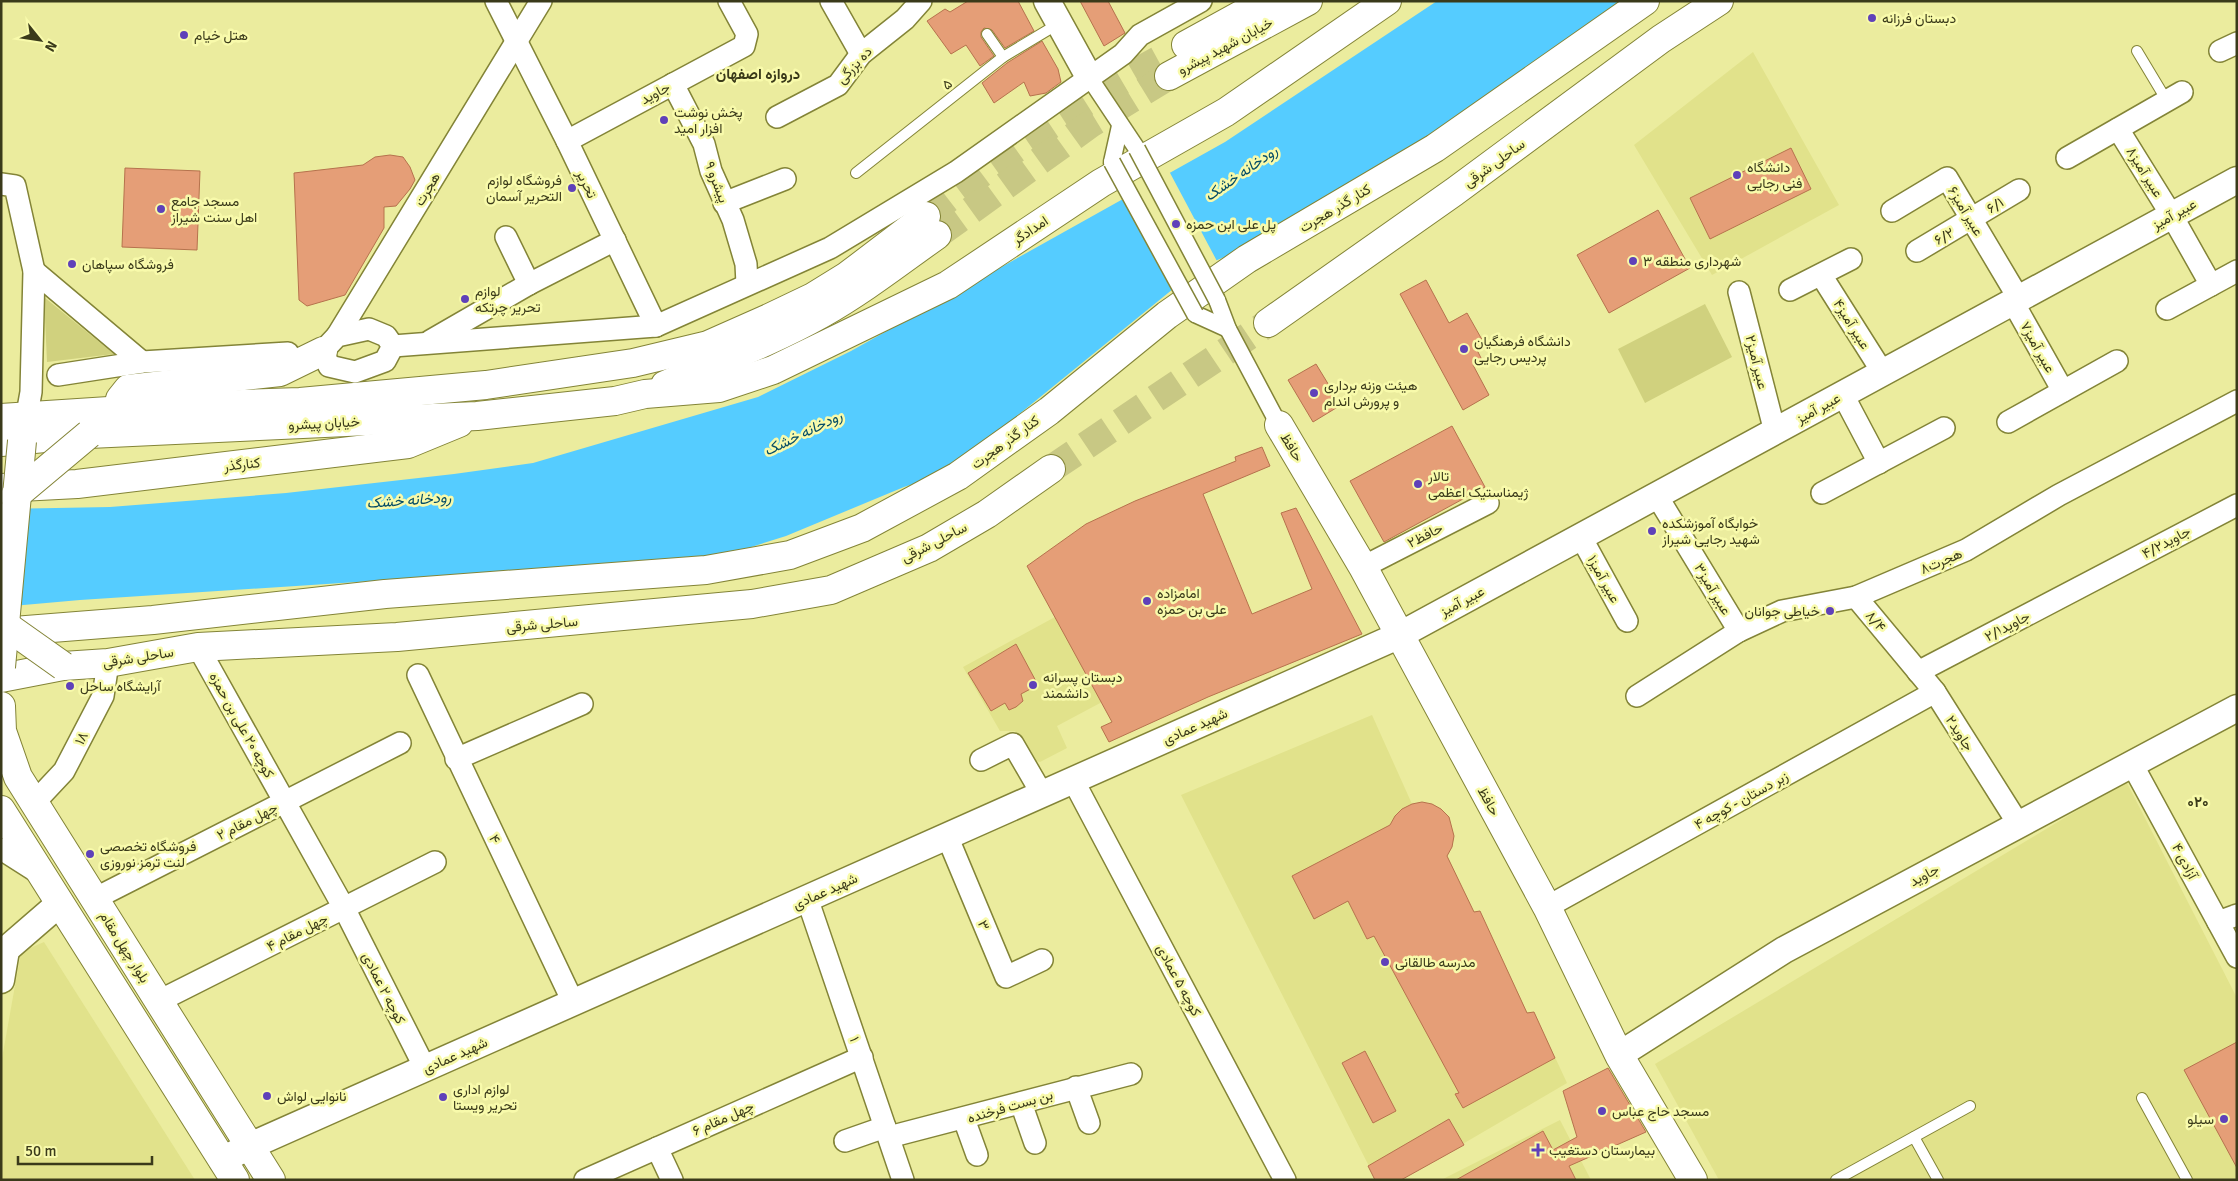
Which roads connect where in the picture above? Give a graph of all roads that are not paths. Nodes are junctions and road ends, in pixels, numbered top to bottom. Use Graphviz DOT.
graph roads {
  1 [pos="496,1"];
  2 [pos="542,1"];
  3 [pos="730,1"];
  4 [pos="831,1"];
  5 [pos="922,1"];
  6 [pos="1201,1"];
  7 [pos="1266,1"];
  8 [pos="1308,1"];
  9 [pos="1387,1"];
  10 [pos="1645,1"];
  11 [pos="1710,1"];
  12 [pos="1719,1"];
  13 [pos="1054,12"];
  14 [pos="1690,20"];
  15 [pos="987,34"];
  16 [pos="517,42"];
  17 [pos="2137,51"];
  18 [pos="861,54"];
  19 [pos="1004,57"];
  20 [pos="1089,77"];
  21 [pos="673,84"];
  22 [pos="2174,97"];
  23 [pos="777,117"];
  24 [pos="1120,126"];
  25 [pos="2118,129"];
  26 [pos="567,142"];
  27 [pos="2067,158"];
  28 [pos="856,173"];
  29 [pos="785,179"];
  30 [pos="2237,180"];
  31 [pos="1,184"];
  32 [pos="2019,190"];
  33 [pos="724,203"];
  34 [pos="1892,211"];
  35 [pos="2172,216"];
  36 [pos="1971,220"];
  37 [pos="506,237"];
  38 [pos="615,240"];
  39 [pos="1917,251"];
  40 [pos="1851,259"];
  41 [pos="34,271"];
  42 [pos="2237,271"];
  43 [pos="1821,275"];
  44 [pos="529,284"];
  45 [pos="747,284"];
  46 [pos="2211,285"];
  47 [pos="1790,290"];
  48 [pos="1739,292"];
  49 [pos="2016,300"];
  50 [pos="2168,309"];
  51 [pos="1268,323"];
  52 [pos="656,326"];
  53 [pos="1228,329"];
  54 [pos="426,343"];
  55 [pos="330,344"];
  56 [pos="393,346"];
  57 [pos="288,353"];
  58 [pos="142,362"];
  59 [pos="2117,362"];
  60 [pos="1883,373"];
  61 [pos="58,375"];
  62 [pos="2063,391"];
  63 [pos="645,394"];
  64 [pos="1843,395"];
  65 [pos="2237,400"];
  66 [pos="118,410"];
  67 [pos="477,416"];
  68 [pos="2008,422"];
  69 [pos="1279,425"];
  70 [pos="1944,428"];
  71 [pos="13,429"];
  72 [pos="1775,432"];
  73 [pos="89,434"];
  74 [pos="1879,463"];
  75 [pos="1051,469"];
  76 [pos="8,492"];
  77 [pos="1822,493"];
  78 [pos="1657,496"];
  79 [pos="1488,503"];
  80 [pos="2237,505"];
  81 [pos="1581,537"];
  82 [pos="1363,567"];
  83 [pos="2096,579"];
  84 [pos="1856,597"];
  85 [pos="1627,621"];
  86 [pos="3,629"];
  87 [pos="1739,631"];
  88 [pos="1400,635"];
  89 [pos="1896,645"];
  90 [pos="198,647"];
  91 [pos="108,663"];
  92 [pos="63,666"];
  93 [pos="1,667"];
  94 [pos="1918,672"];
  95 [pos="418,676"];
  96 [pos="1,678"];
  97 [pos="1935,692"];
  98 [pos="1637,696"];
  99 [pos="582,704"];
  100 [pos="1,706"];
  101 [pos="2237,708"];
  102 [pos="400,743"];
  103 [pos="456,759"];
  104 [pos="981,760"];
  105 [pos="2132,764"];
  106 [pos="1073,780"];
  107 [pos="1042,794"];
  108 [pos="284,802"];
  109 [pos="34,803"];
  110 [pos="1,810"];
  111 [pos="2019,825"];
  112 [pos="1,830"];
  113 [pos="947,836"];
  114 [pos="23,858"];
  115 [pos="435,862"];
  116 [pos="807,898"];
  117 [pos="94,899"];
  118 [pos="60,903"];
  119 [pos="1547,907"];
  120 [pos="344,908"];
  121 [pos="2227,919"];
  122 [pos="4,952"];
  123 [pos="2237,957"];
  124 [pos="1042,960"];
  125 [pos="1,980"];
  126 [pos="158,1001"];
  127 [pos="573,1002"];
  128 [pos="1618,1055"];
  129 [pos="862,1057"];
  130 [pos="425,1068"];
  131 [pos="1131,1074"];
  132 [pos="1076,1087"];
  133 [pos="2142,1098"];
  134 [pos="1021,1103"];
  135 [pos="1970,1106"];
  136 [pos="964,1119"];
  137 [pos="1089,1123"];
  138 [pos="887,1132"];
  139 [pos="1914,1136"];
  140 [pos="845,1141"];
  141 [pos="1035,1143"];
  142 [pos="250,1146"];
  143 [pos="657,1148"];
  144 [pos="977,1155"];
  145 [pos="229,1170"];
  146 [pos="271,1180"];
  147 [pos="585,1180"];
  148 [pos="672,1180"];
  149 [pos="903,1180"];
  150 [pos="1285,1180"];
  151 [pos="1693,1180"];
  152 [pos="1836,1180"];
  153 [pos="1938,1180"];
  154 [pos="2187,1180"];
  1 -- 16 [label="street, تحریر"];
  2 -- 16 [label="street, هجرت"];
  3 -- 21 [label="street, جاوید"];
  4 -- 18 [label="street"];
  5 -- 18 [label="street, ده بزرگی"];
  6 -- 20 [label="street"];
  7 -- 8 [label="main road, خیابان شهید پیشرو"];
  9 -- 63 [label="main road, امدادگر"];
  10 -- 86 [label="main road, کنار گذر هجرت"];
  11 -- 14 [label="main road"];
  12 -- 14 [label="main road, ساحلی شرقی"];
  13 -- 19 [label="lane, ۵"];
  13 -- 20 [label="street"];
  14 -- 51 [label="main road, ساحلی شرقی"];
  15 -- 19 [label="lane"];
  16 -- 26 [label="street, تحریر"];
  16 -- 55 [label="street, هجرت"];
  17 -- 22 [label="lane"];
  18 -- 23 [label="street, ده بزرگی"];
  19 -- 28 [label="lane, ۵"];
  20 -- 24 [label="street"];
  20 -- 45 [label="street"];
  21 -- 26 [label="street, جاوید"];
  21 -- 33 [label="street, پیشرو ۹"];
  22 -- 25 [label="street"];
  24 -- 53 [label="street, bridge"];
  24 -- 53 [label="street, bridge"];
  25 -- 27 [label="street"];
  25 -- 35 [label="street, ۸عبیر آمیز"];
  26 -- 38 [label="street, تحریر"];
  29 -- 33 [label="street"];
  30 -- 35 [label="street, عبیر آمیز"];
  31 -- 41 [label="street"];
  32 -- 36 [label="street, ۶/۱"];
  33 -- 45 [label="street, پیشرو ۹"];
  34 -- 36 [label="street, ۶عبیر آمیز"];
  35 -- 46 [label="street, ۸عبیر آمیز"];
  35 -- 49 [label="street, عبیر آمیز"];
  36 -- 39 [label="street, ۶/۲"];
  36 -- 49 [label="street, ۶عبیر آمیز"];
  37 -- 44 [label="street"];
  38 -- 44 [label="street"];
  38 -- 52 [label="street, تحریر"];
  40 -- 43 [label="street"];
  41 -- 58 [label="street"];
  41 -- 71 [label="street"];
  42 -- 46 [label="street"];
  43 -- 47 [label="street"];
  43 -- 60 [label="street, ۴عبیر آمیز"];
  44 -- 54 [label="street"];
  45 -- 52 [label="street"];
  46 -- 50 [label="street"];
  48 -- 72 [label="street, ۲عبیر آمیز"];
  49 -- 60 [label="street, عبیر آمیز"];
  49 -- 62 [label="street, ۷عبیر آمیز"];
  52 -- 54 [label="street"];
  53 -- 69 [label="street"];
  54 -- 56 [label="street"];
  55 -- 56 [label="street"];
  55 -- 56 [label="street"];
  55 -- 66 [label="main road"];
  57 -- 58 [label="street"];
  58 -- 61 [label="street"];
  59 -- 62 [label="street"];
  60 -- 64 [label="street, عبیر آمیز"];
  62 -- 68 [label="street"];
  63 -- 66 [label="main road, خیابان پیشرو"];
  63 -- 67 [label="main road, خیابان پیشرو"];
  64 -- 72 [label="street, عبیر آمیز"];
  64 -- 74 [label="street"];
  65 -- 84 [label="street, هجرت۸"];
  66 -- 71 [label="main road, خیابان پیشرو"];
  67 -- 73 [label="main road, خیابان پیشرو"];
  67 -- 76 [label="main road, کنارگذر"];
  69 -- 82 [label="main road, حافظ"];
  70 -- 74 [label="street"];
  71 -- 73 [label="main road, خیابان پیشرو"];
  71 -- 76 [label="main road, bridge"];
  72 -- 78 [label="street, عبیر آمیز"];
  73 -- 76 [label="main road, bridge"];
  74 -- 77 [label="street"];
  75 -- 90 [label="main road, ساحلی شرقی"];
  76 -- 86 [label="main road, bridge"];
  78 -- 81 [label="street, عبیر آمیز"];
  78 -- 87 [label="street, ۳عبیر آمیز"];
  79 -- 82 [label="street, ۲حافظ"];
  80 -- 83 [label="street, ۴/۲جاوید"];
  81 -- 85 [label="street, ۱عبیر آمیز"];
  81 -- 88 [label="street, عبیر آمیز"];
  82 -- 88 [label="main road, حافظ"];
  83 -- 94 [label="street, ۲/۱جاوید"];
  84 -- 87 [label="street, هجرت۸"];
  84 -- 89 [label="street, ۸/۴"];
  86 -- 92 [label="main road, bridge"];
  86 -- 93 [label="main road, bridge"];
  87 -- 98 [label="street, هجرت۸"];
  88 -- 106 [label="street, شهید عمادی"];
  88 -- 119 [label="main road, حافظ"];
  89 -- 94 [label="street, ۲جاوید"];
  90 -- 91 [label="main road, ساحلی شرقی"];
  90 -- 108 [label="street, کوچه ۲۰ علی بن حمزه"];
  91 -- 92 [label="main road, ساحلی شرقی"];
  91 -- 109 [label="street, ۱۸"];
  92 -- 96 [label="main road, ساحلی شرقی"];
  94 -- 97 [label="street, ۲جاوید"];
  95 -- 103 [label="street, ۴"];
  97 -- 111 [label="street, ۲جاوید"];
  97 -- 119 [label="street, زبر دستان - کوچه ۴"];
  99 -- 103 [label="street"];
  100 -- 109 [label="main road, بلوار چهل مقام"];
  101 -- 105 [label="street, جاوید"];
  102 -- 108 [label="street, چهل مقام ۲"];
  103 -- 127 [label="street, ۴"];
  104 -- 107 [label="street"];
  105 -- 111 [label="street, جاوید"];
  105 -- 121 [label="street, ۴ آزادی"];
  106 -- 107 [label="street, شهید عمادی"];
  106 -- 150 [label="street, کوچه ۵ عمادی"];
  107 -- 113 [label="street, شهید عمادی"];
  108 -- 117 [label="street, چهل مقام ۲"];
  108 -- 120 [label="street, کوچه ۲۰ علی بن حمزه"];
  109 -- 117 [label="main road, بلوار چهل مقام"];
  110 -- 114 [label="main road"];
  111 -- 128 [label="street, جاوید"];
  112 -- 114 [label="main road"];
  113 -- 116 [label="street, شهید عمادی"];
  113 -- 124 [label="street, ۳"];
  114 -- 118 [label="main road"];
  115 -- 120 [label="street, چهل مقام ۴"];
  116 -- 127 [label="street, شهید عمادی"];
  116 -- 129 [label="street, ۱"];
  117 -- 126 [label="main road, بلوار چهل مقام"];
  118 -- 122 [label="street"];
  118 -- 145 [label="main road"];
  119 -- 128 [label="main road, حافظ"];
  120 -- 126 [label="street, چهل مقام ۴"];
  120 -- 130 [label="street, کوچه ۲ عمادی"];
  121 -- 123 [label="street, ۴ آزادی"];
  122 -- 125 [label="street"];
  126 -- 142 [label="main road, بلوار چهل مقام"];
  127 -- 130 [label="street, شهید عمادی"];
  128 -- 151 [label="main road, حافظ"];
  129 -- 138 [label="street, ۱"];
  129 -- 143 [label="street, چهل مقام ۶"];
  130 -- 142 [label="street, شهید عمادی"];
  131 -- 132 [label="street, بن بست فرخنده"];
  132 -- 134 [label="street, بن بست فرخنده"];
  132 -- 137 [label="street"];
  133 -- 154 [label="lane"];
  134 -- 136 [label="street, بن بست فرخنده"];
  134 -- 141 [label="street"];
  135 -- 139 [label="lane"];
  136 -- 138 [label="street, بن بست فرخنده"];
  136 -- 144 [label="street"];
  138 -- 140 [label="street, بن بست فرخنده"];
  138 -- 149 [label="street, ۱"];
  139 -- 152 [label="lane"];
  139 -- 153 [label="lane"];
  142 -- 145 [label="street, شهید عمادی"];
  142 -- 146 [label="main road, بلوار چهل مقام"];
  143 -- 147 [label="street, چهل مقام ۶"];
  143 -- 148 [label="street"];
}
